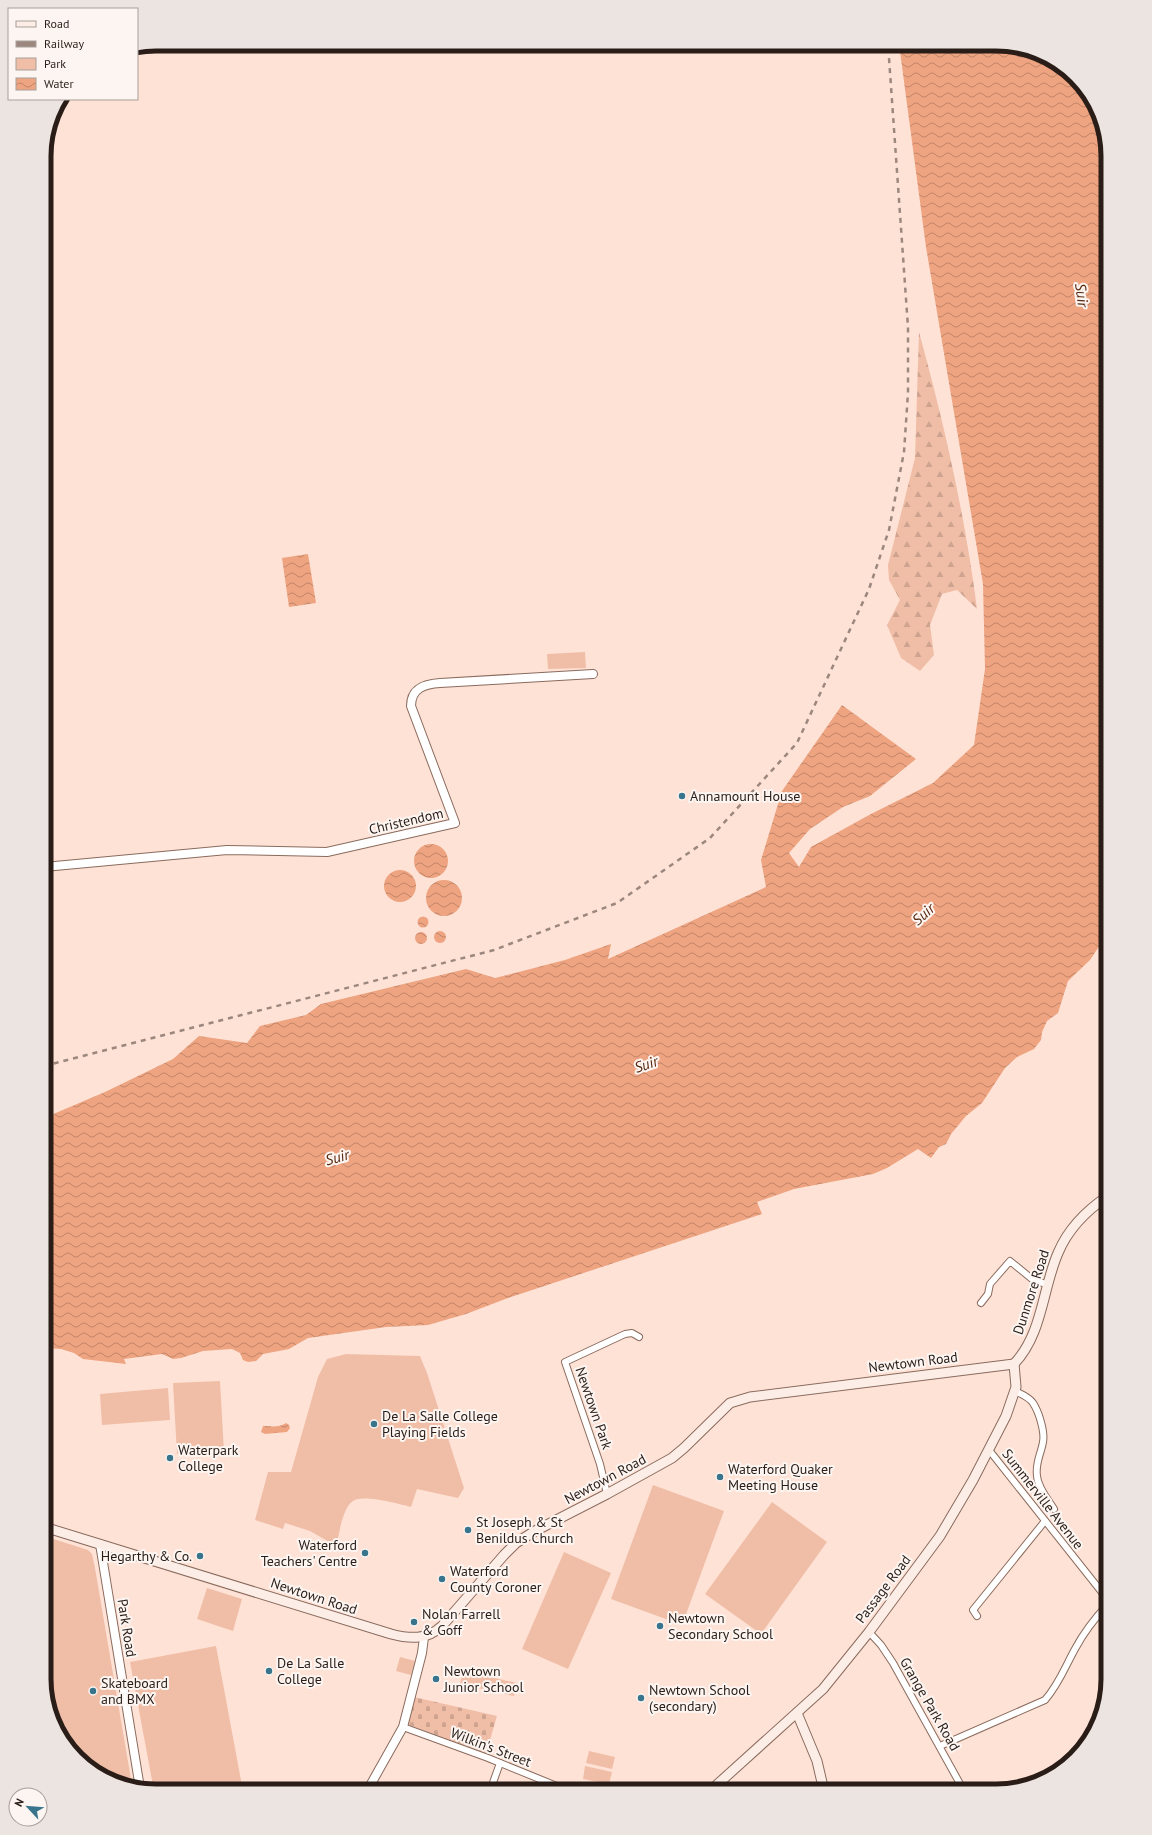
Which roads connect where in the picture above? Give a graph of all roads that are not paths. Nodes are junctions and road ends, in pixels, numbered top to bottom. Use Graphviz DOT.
graph roads {
  1 [pos="593,674"];
  2 [pos="51,866"];
  3 [pos="1101,1202"];
  4 [pos="1048,1285"];
  5 [pos="981,1303"];
  6 [pos="638,1337"];
  7 [pos="1014,1364"];
  8 [pos="1015,1391"];
  9 [pos="989,1450"];
  10 [pos="607,1494"];
  11 [pos="1054,1509"];
  12 [pos="1045,1521"];
  13 [pos="51,1529"];
  14 [pos="100,1544"];
  15 [pos="1101,1591"];
  16 [pos="1101,1612"];
  17 [pos="977,1616"];
  18 [pos="869,1632"];
  19 [pos="424,1637"];
  20 [pos="798,1713"];
  21 [pos="404,1727"];
  22 [pos="940,1746"];
  23 [pos="500,1763"];
  24 [pos="139,1782"];
  25 [pos="371,1784"];
  26 [pos="492,1784"];
  27 [pos="552,1784"];
  28 [pos="718,1784"];
  29 [pos="822,1784"];
  30 [pos="960,1784"];
  1 -- 2 [label="street, Christendom"];
  3 -- 4 [label="main road, Dunmore Road"];
  4 -- 5 [label="street"];
  4 -- 7 [label="main road, Dunmore Road"];
  6 -- 10 [label="street, Newtown Park"];
  7 -- 8 [label="main road, Passage Road"];
  7 -- 10 [label="main road, Newtown Road"];
  8 -- 9 [label="main road, Passage Road"];
  8 -- 11 [label="street"];
  9 -- 12 [label="street, Summerville Avenue"];
  9 -- 18 [label="main road, Passage Road"];
  10 -- 19 [label="main road, Newtown Road"];
  12 -- 15 [label="street, Summerville Avenue"];
  12 -- 17 [label="street"];
  13 -- 14 [label="main road"];
  14 -- 19 [label="main road, Newtown Road"];
  14 -- 24 [label="street, Park Road"];
  16 -- 22 [label="street"];
  18 -- 20 [label="main road, Passage Road"];
  18 -- 22 [label="street, Grange Park Road"];
  19 -- 21 [label="street"];
  20 -- 28 [label="main road, Passage Road"];
  20 -- 29 [label="main road"];
  21 -- 23 [label="street, Wilkin's Street"];
  21 -- 25 [label="street"];
  22 -- 30 [label="street, Grange Park Road"];
  23 -- 26 [label="street"];
  23 -- 27 [label="street, Wilkin's Street"];
}
